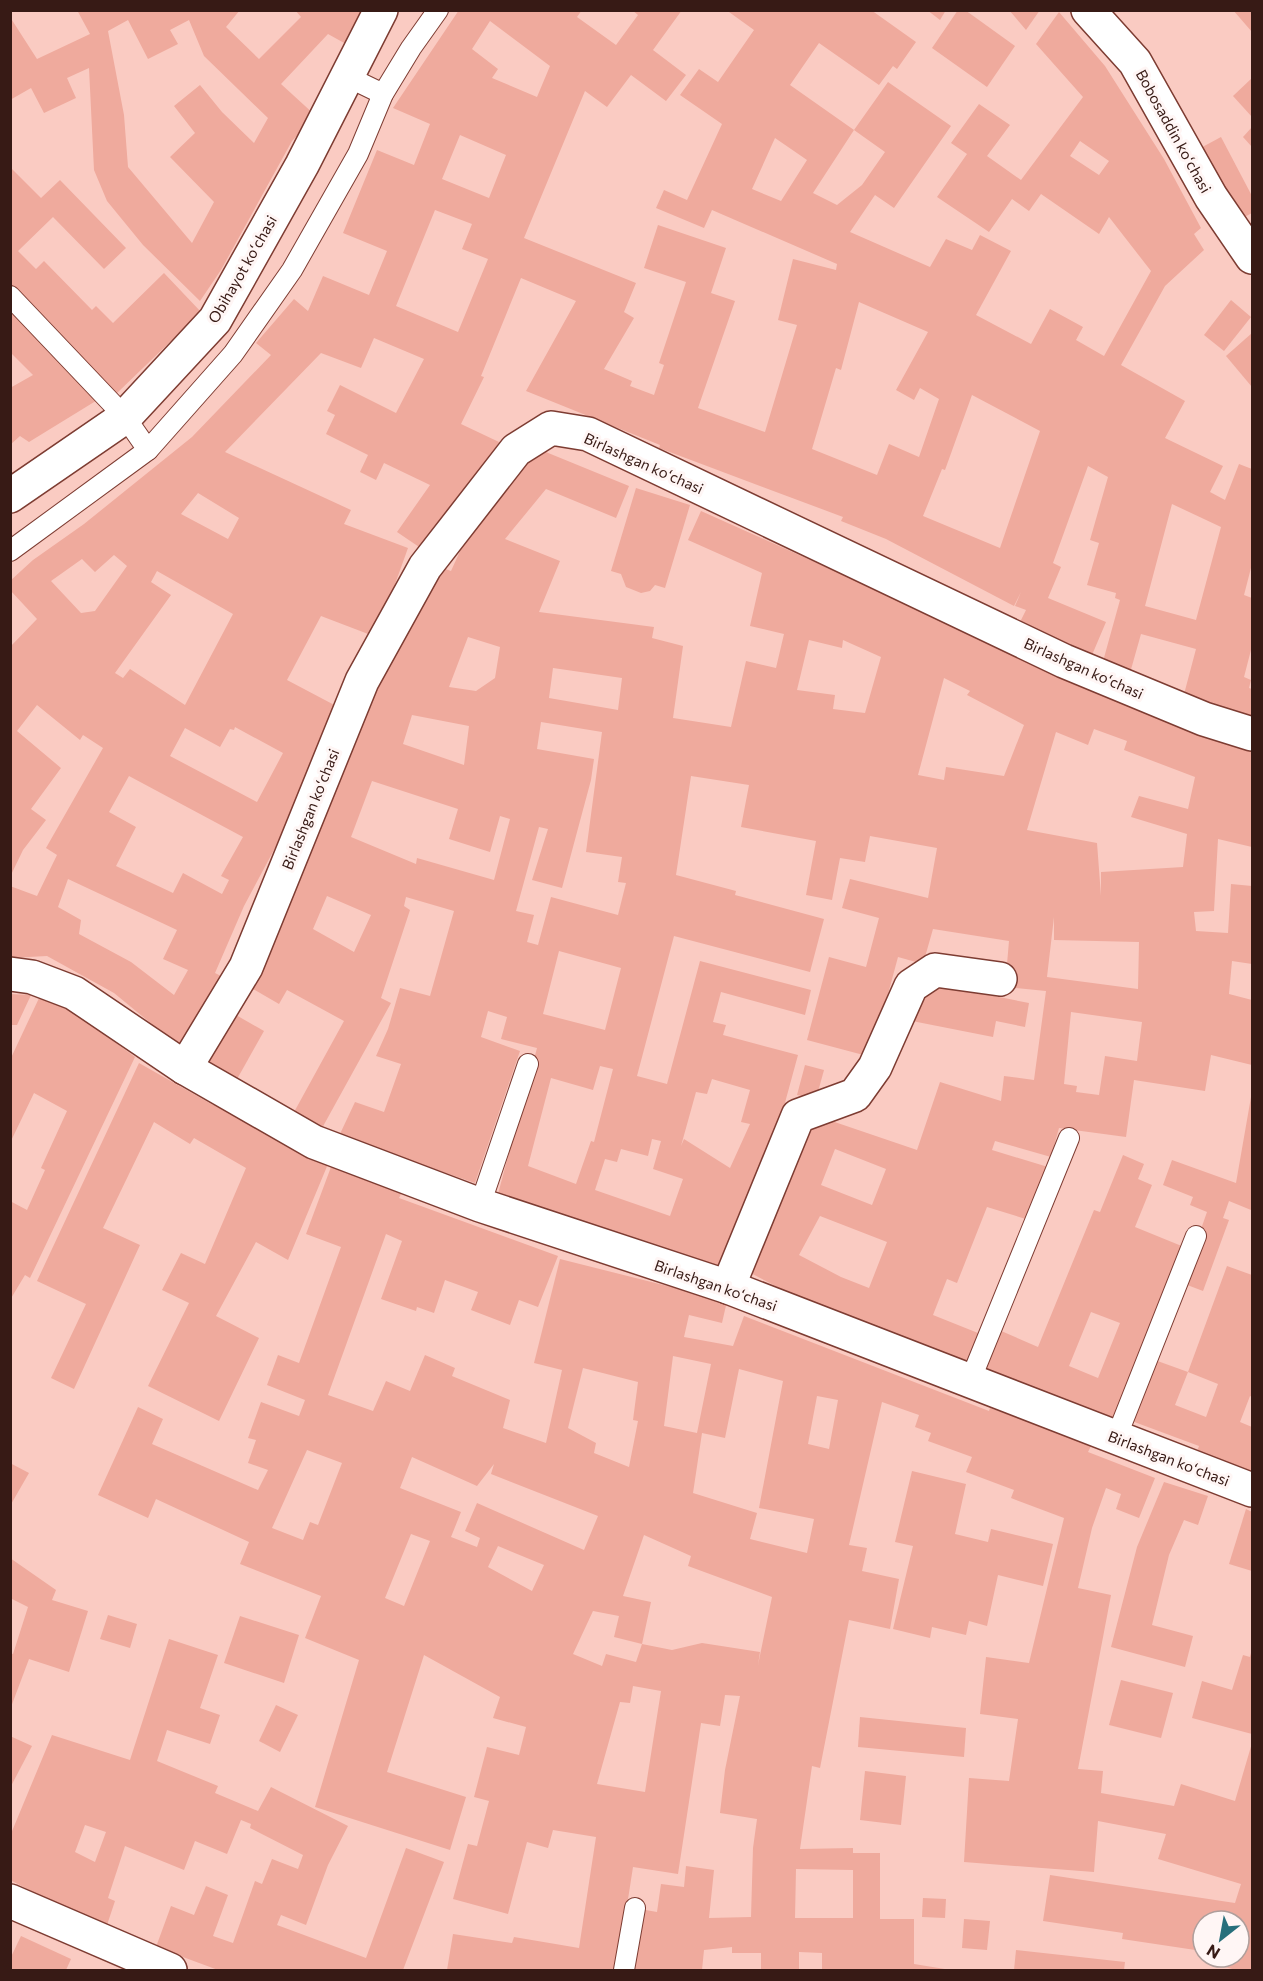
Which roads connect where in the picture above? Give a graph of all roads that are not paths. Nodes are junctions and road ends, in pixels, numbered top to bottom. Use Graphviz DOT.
graph roads {
  1 [pos="381,10"];
  2 [pos="438,10"];
  3 [pos="1088,10"];
  4 [pos="348,76"];
  5 [pos="383,94"];
  6 [pos="1252,257"];
  7 [pos="10,296"];
  8 [pos="125,417"];
  9 [pos="148,450"];
  10 [pos="10,496"];
  11 [pos="10,551"];
  12 [pos="1252,734"];
  13 [pos="10,974"];
  14 [pos="1000,980"];
  15 [pos="528,1064"];
  16 [pos="185,1068"];
  17 [pos="1069,1138"];
  18 [pos="480,1205"];
  19 [pos="1196,1236"];
  20 [pos="728,1287"];
  21 [pos="970,1381"];
  22 [pos="1116,1438"];
  23 [pos="1252,1490"];
  24 [pos="10,1901"];
  25 [pos="635,1908"];
  26 [pos="170,1971"];
  27 [pos="624,1971"];
  1 -- 4 [label="street, Obihayot koʻchasi"];
  2 -- 5 [label="lane"];
  3 -- 6 [label="street, Bobosaddin koʻchasi"];
  4 -- 5 [label="lane"];
  4 -- 8 [label="street, Obihayot koʻchasi"];
  5 -- 9 [label="lane"];
  7 -- 8 [label="lane"];
  8 -- 9 [label="lane"];
  8 -- 10 [label="street, Obihayot koʻchasi"];
  9 -- 11 [label="lane"];
  12 -- 16 [label="street, Birlashgan koʻchasi"];
  13 -- 16 [label="street, Birlashgan koʻchasi"];
  14 -- 20 [label="street"];
  15 -- 18 [label="lane"];
  16 -- 18 [label="street, Birlashgan koʻchasi"];
  17 -- 21 [label="lane"];
  18 -- 20 [label="street, Birlashgan koʻchasi"];
  19 -- 22 [label="lane"];
  20 -- 21 [label="street, Birlashgan koʻchasi"];
  21 -- 22 [label="street, Birlashgan koʻchasi"];
  22 -- 23 [label="street, Birlashgan koʻchasi"];
  24 -- 26 [label="street"];
  25 -- 27 [label="lane"];
}
